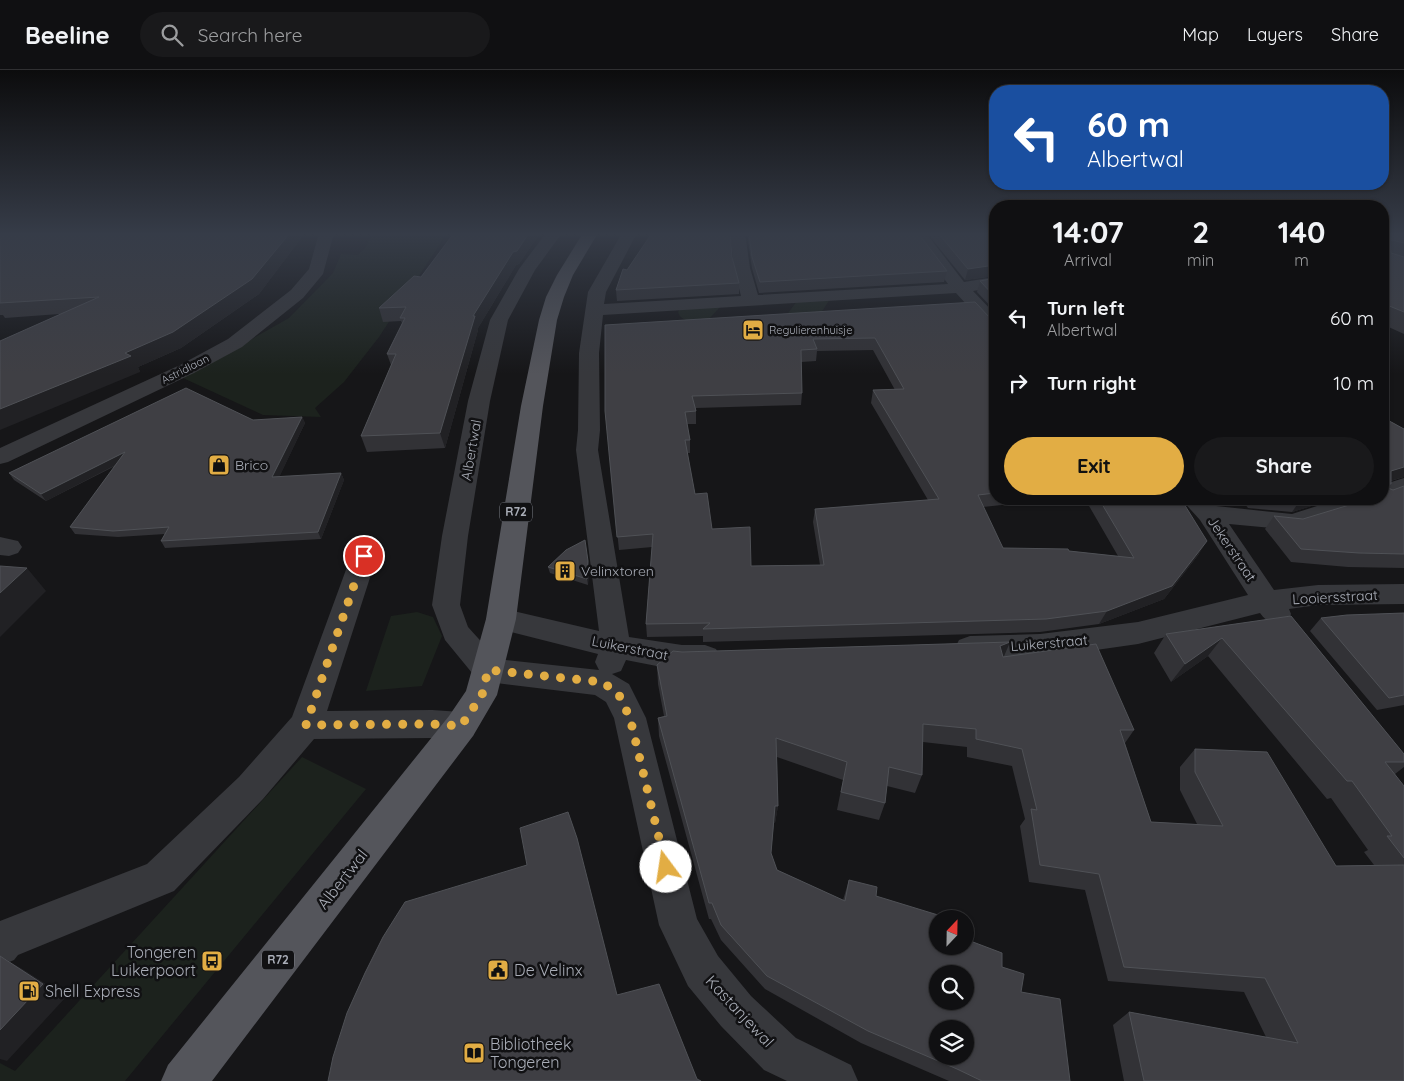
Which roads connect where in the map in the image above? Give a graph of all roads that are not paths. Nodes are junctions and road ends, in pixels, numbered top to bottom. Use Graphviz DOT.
graph roads {
  1 [pos="309,280"];
  2 [pos="521,280"];
  3 [pos="563,280"];
  4 [pos="603,280"];
  5 [pos="745,280"];
  6 [pos="954,280"];
  7 [pos="989,283"];
  8 [pos="960,288"];
  9 [pos="751,301"];
  10 [pos="977,306"];
  11 [pos="952,308"];
  12 [pos="989,318"];
  13 [pos="598,324"];
  14 [pos="0,457"];
  15 [pos="1404,486"];
  16 [pos="1389,491"];
  17 [pos="1346,505"];
  18 [pos="1201,507"];
  19 [pos="364,556"];
  20 [pos="1404,594"];
  21 [pos="1266,601"];
  22 [pos="501,618"];
  23 [pos="1297,638"];
  24 [pos="616,647"];
  25 [pos="943,649"];
  26 [pos="730,656"];
  27 [pos="488,670"];
  28 [pos="602,682"];
  29 [pos="306,725"];
  30 [pos="461,726"];
  31 [pos="2,943"];
  32 [pos="184,1081"];
  33 [pos="835,1081"];
  1 -- 14 [label="street, Astridlaan"];
  2 -- 27 [label="street, Albertwal"];
  3 -- 22 [label="main road, Albertwal / R72"];
  4 -- 13 [label="street"];
  5 -- 9 [label="street"];
  6 -- 8 [label="street"];
  7 -- 8 [label="street"];
  8 -- 9 [label="street"];
  8 -- 10 [label="street"];
  9 -- 13 [label="street"];
  10 -- 11 [label="street"];
  10 -- 12 [label="street"];
  13 -- 24 [label="street"];
  15 -- 16 [label="street"];
  17 -- 18 [label="street"];
  18 -- 21 [label="street, Jekerstraat"];
  19 -- 29 [label="street"];
  20 -- 21 [label="street, Looiersstraat"];
  21 -- 23 [label="street, Jekerstraat"];
  21 -- 25 [label="street, Luikerstraat"];
  22 -- 24 [label="street, Luikerstraat"];
  22 -- 27 [label="main road, Albertwal / R72"];
  24 -- 26 [label="street, Luikerstraat"];
  24 -- 28 [label="street"];
  27 -- 28 [label="street"];
  27 -- 30 [label="main road, Albertwal / R72"];
  28 -- 33 [label="street, Kastanjewal"];
  29 -- 30 [label="street"];
  29 -- 31 [label="street"];
  30 -- 32 [label="main road, Albertwal / R72"];
}
